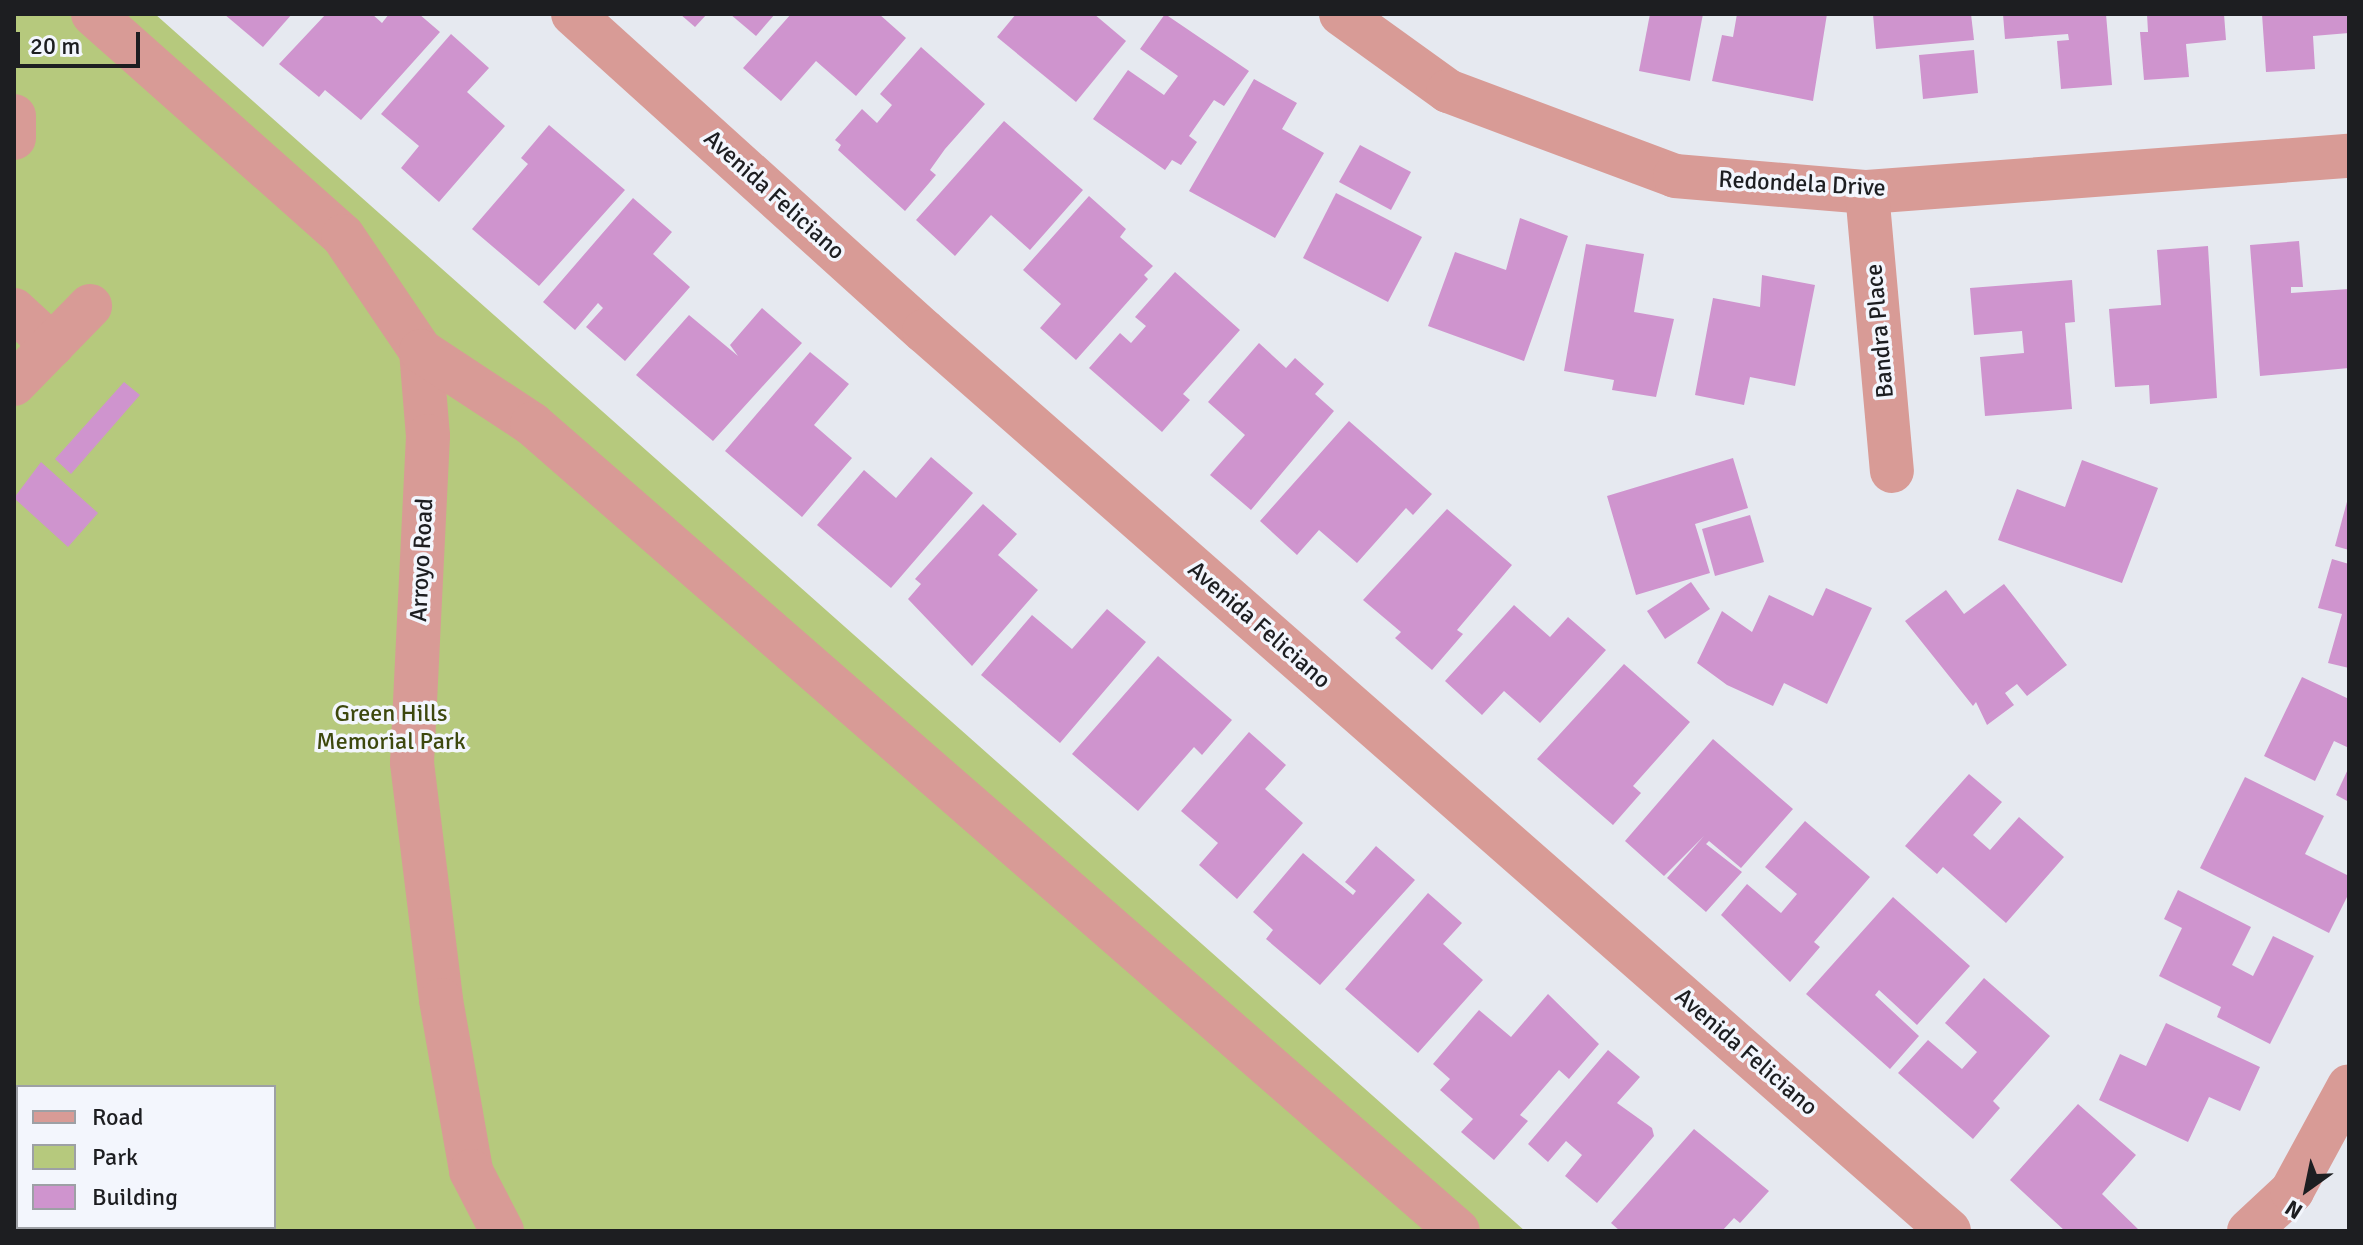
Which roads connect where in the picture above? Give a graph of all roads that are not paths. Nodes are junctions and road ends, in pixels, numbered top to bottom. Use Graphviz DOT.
graph roads {
  1 [pos="93,14"];
  2 [pos="573,14"];
  3 [pos="1341,14"];
  4 [pos="14,116"];
  5 [pos="14,138"];
  6 [pos="2349,156"];
  7 [pos="1867,192"];
  8 [pos="90,306"];
  9 [pos="14,310"];
  10 [pos="52,345"];
  11 [pos="421,351"];
  12 [pos="14,384"];
  13 [pos="1892,471"];
  14 [pos="2349,1086"];
  15 [pos="502,1231"];
  16 [pos="1458,1231"];
  17 [pos="1949,1231"];
  18 [pos="2249,1231"];
  1 -- 11 [label="street, Arroyo Road"];
  2 -- 17 [label="street, Avenida Feliciano"];
  3 -- 7 [label="street, Redondela Drive"];
  4 -- 5 [label="street"];
  6 -- 7 [label="street, Redondela Drive"];
  7 -- 13 [label="street, Bandra Place"];
  8 -- 10 [label="street"];
  9 -- 10 [label="street"];
  10 -- 12 [label="street"];
  11 -- 15 [label="street, Arroyo Road"];
  11 -- 16 [label="street"];
  14 -- 18 [label="street"];
}
